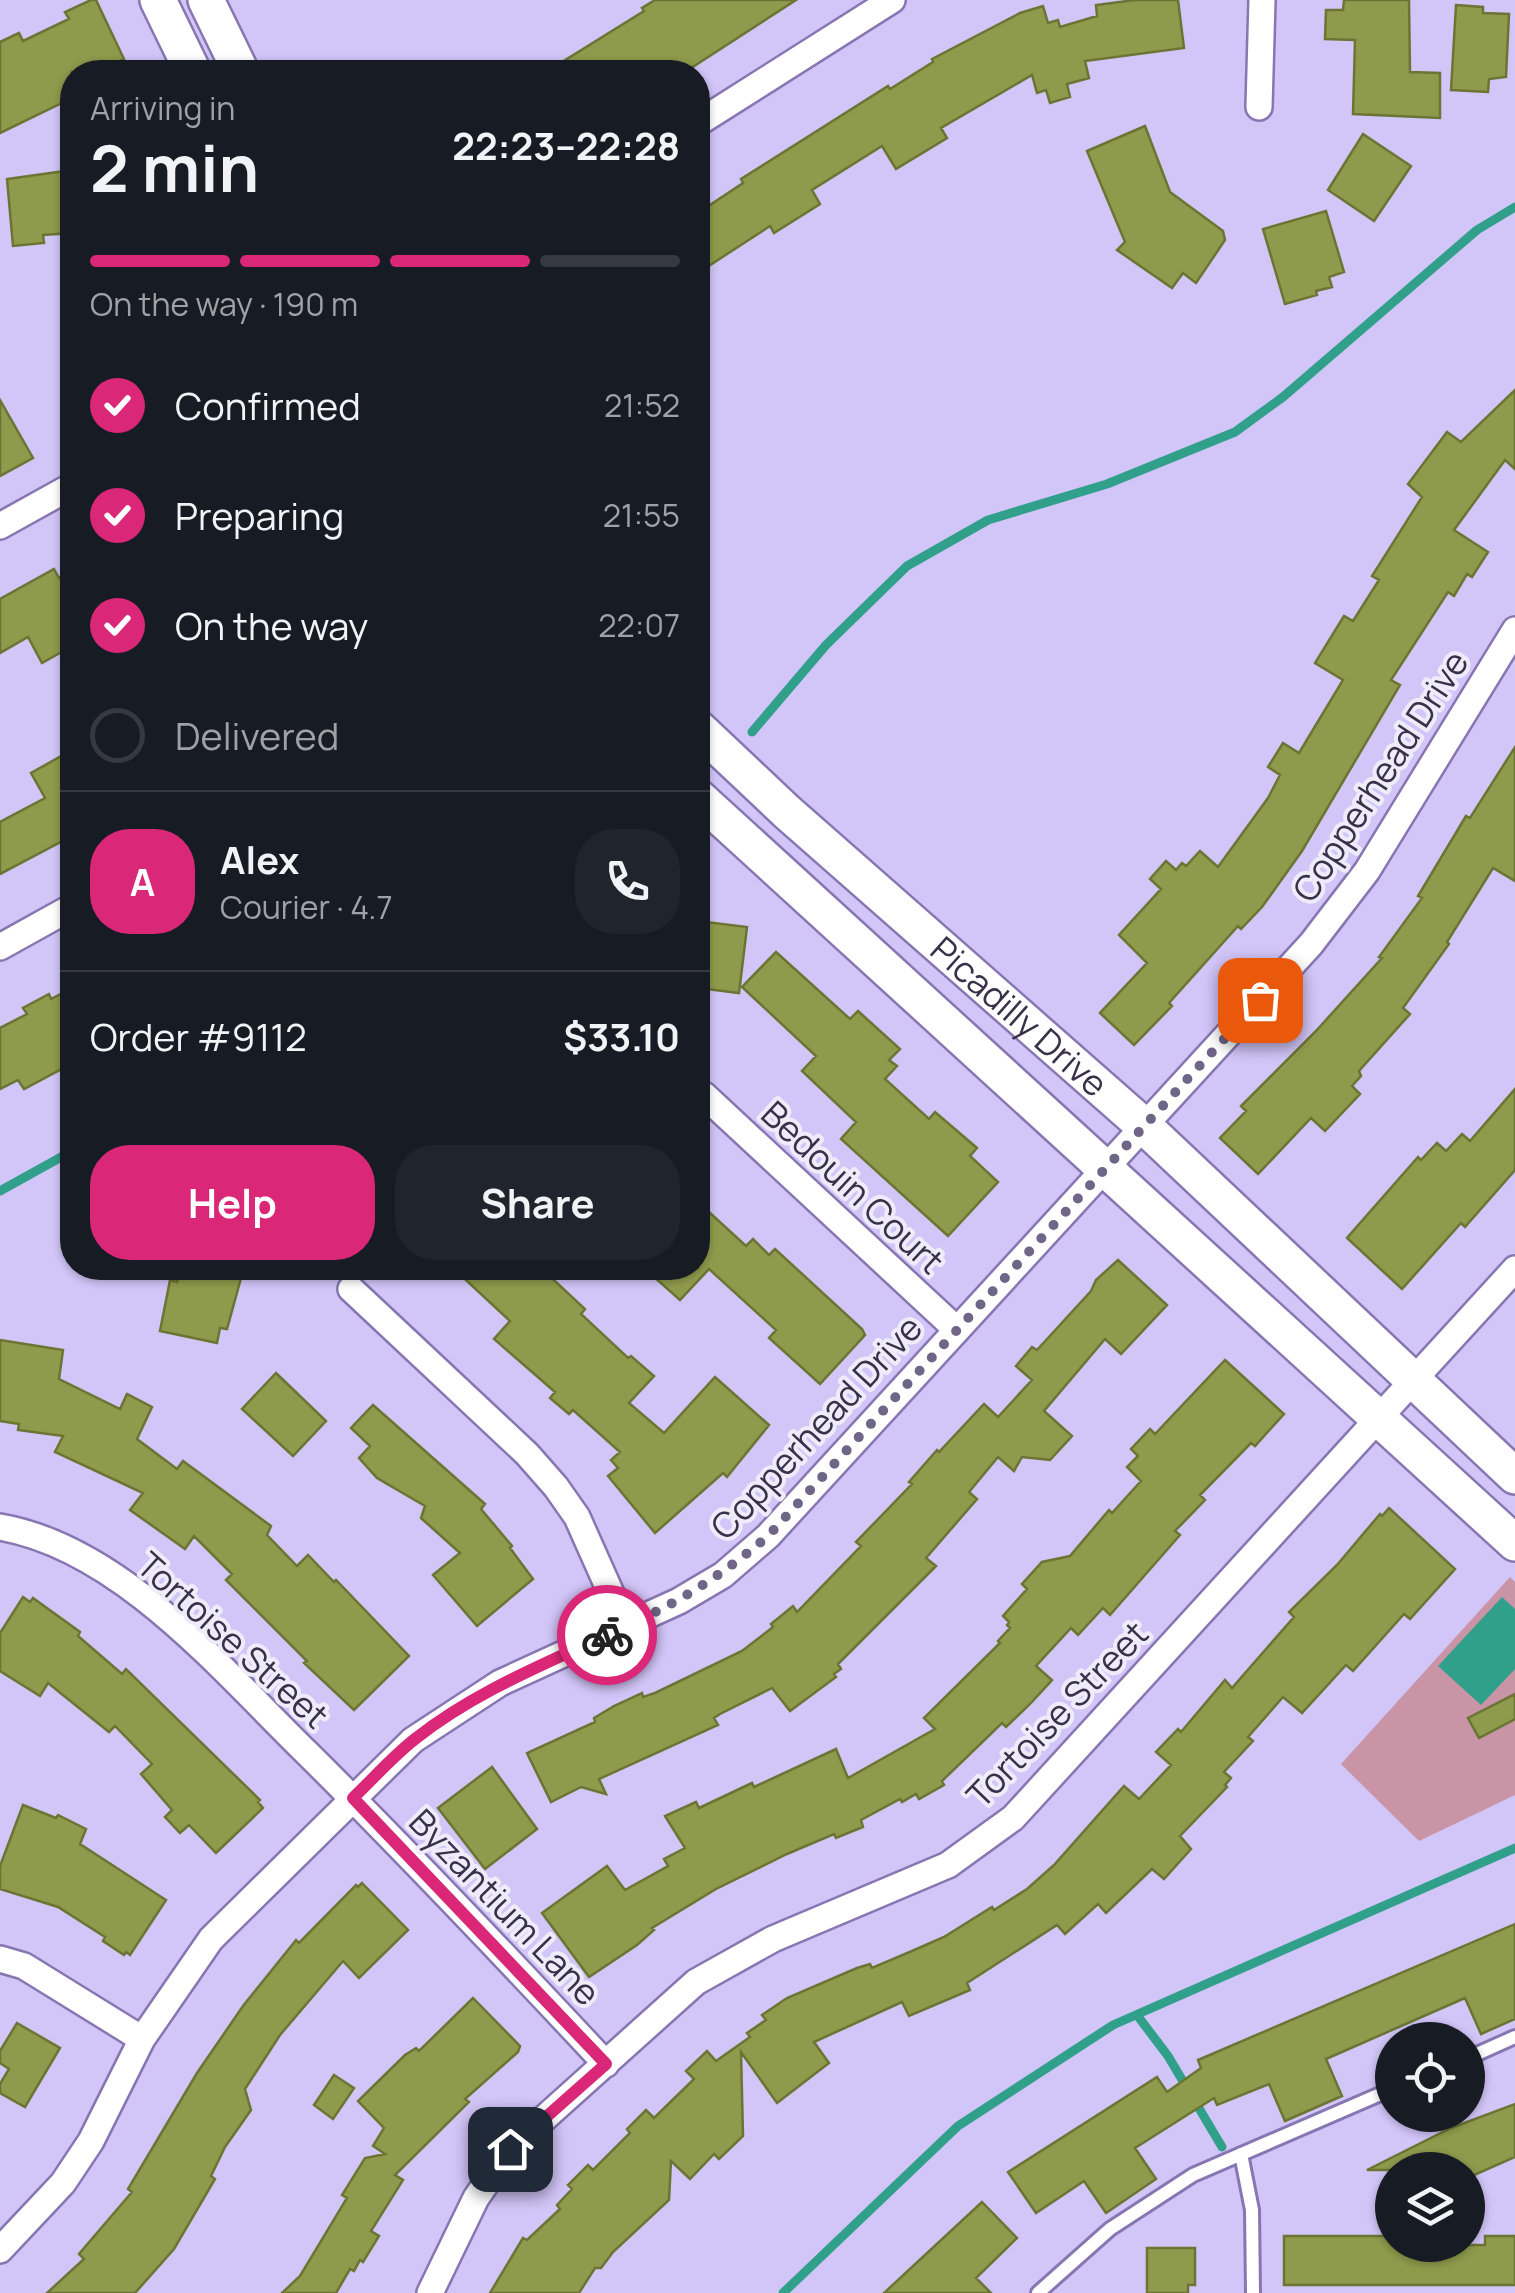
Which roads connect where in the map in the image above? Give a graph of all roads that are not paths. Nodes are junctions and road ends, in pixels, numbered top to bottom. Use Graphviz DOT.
graph roads {
  1 [pos="158,0"];
  2 [pos="206,0"];
  3 [pos="892,0"];
  4 [pos="1262,0"];
  5 [pos="186,60"];
  6 [pos="235,60"];
  7 [pos="1259,107"];
  8 [pos="710,115"];
  9 [pos="60,493"];
  10 [pos="0,526"];
  11 [pos="1515,630"];
  12 [pos="710,739"];
  13 [pos="710,807"];
  14 [pos="60,914"];
  15 [pos="0,947"];
  16 [pos="710,1101"];
  17 [pos="1144,1126"];
  18 [pos="1105,1166"];
  19 [pos="1515,1269"];
  20 [pos="352,1290"];
  21 [pos="956,1329"];
  22 [pos="1416,1380"];
  23 [pos="1377,1419"];
  24 [pos="1515,1476"];
  25 [pos="0,1527"];
  26 [pos="1515,1543"];
  27 [pos="626,1627"];
  28 [pos="353,1798"];
  29 [pos="0,1959"];
  30 [pos="1515,2037"];
  31 [pos="142,2039"];
  32 [pos="1485,2050"];
  33 [pos="606,2064"];
  34 [pos="1375,2097"];
  35 [pos="1241,2154"];
  36 [pos="0,2250"];
  37 [pos="430,2293"];
  38 [pos="1038,2293"];
  39 [pos="1253,2293"];
  1 -- 5 [label="street"];
  2 -- 6 [label="street"];
  3 -- 8 [label="street"];
  4 -- 7 [label="street"];
  9 -- 10 [label="street"];
  11 -- 17 [label="street, Copperhead Drive"];
  12 -- 17 [label="street, Picadilly Drive"];
  13 -- 18 [label="street, Picadilly Drive"];
  14 -- 15 [label="street"];
  16 -- 21 [label="street, Bedouin Court"];
  17 -- 18 [label="street, Copperhead Drive"];
  17 -- 22 [label="street, Picadilly Drive"];
  18 -- 21 [label="street, Copperhead Drive"];
  18 -- 23 [label="street, Picadilly Drive"];
  19 -- 22 [label="street, Tortoise Street"];
  20 -- 27 [label="street"];
  21 -- 27 [label="street, Copperhead Drive"];
  22 -- 23 [label="street, Tortoise Street"];
  22 -- 24 [label="street, Picadilly Drive"];
  23 -- 26 [label="street, Picadilly Drive"];
  23 -- 33 [label="street, Tortoise Street"];
  25 -- 28 [label="street, Tortoise Street"];
  27 -- 28 [label="street, Copperhead Drive"];
  28 -- 31 [label="street, Copperhead Drive"];
  28 -- 33 [label="street, Byzantium Lane"];
  29 -- 31 [label="street"];
  30 -- 32 [label="lane"];
  31 -- 36 [label="street, Copperhead Drive"];
  33 -- 37 [label="street, Tortoise Street"];
  34 -- 35 [label="lane"];
  35 -- 38 [label="lane"];
  35 -- 39 [label="lane"];
}
